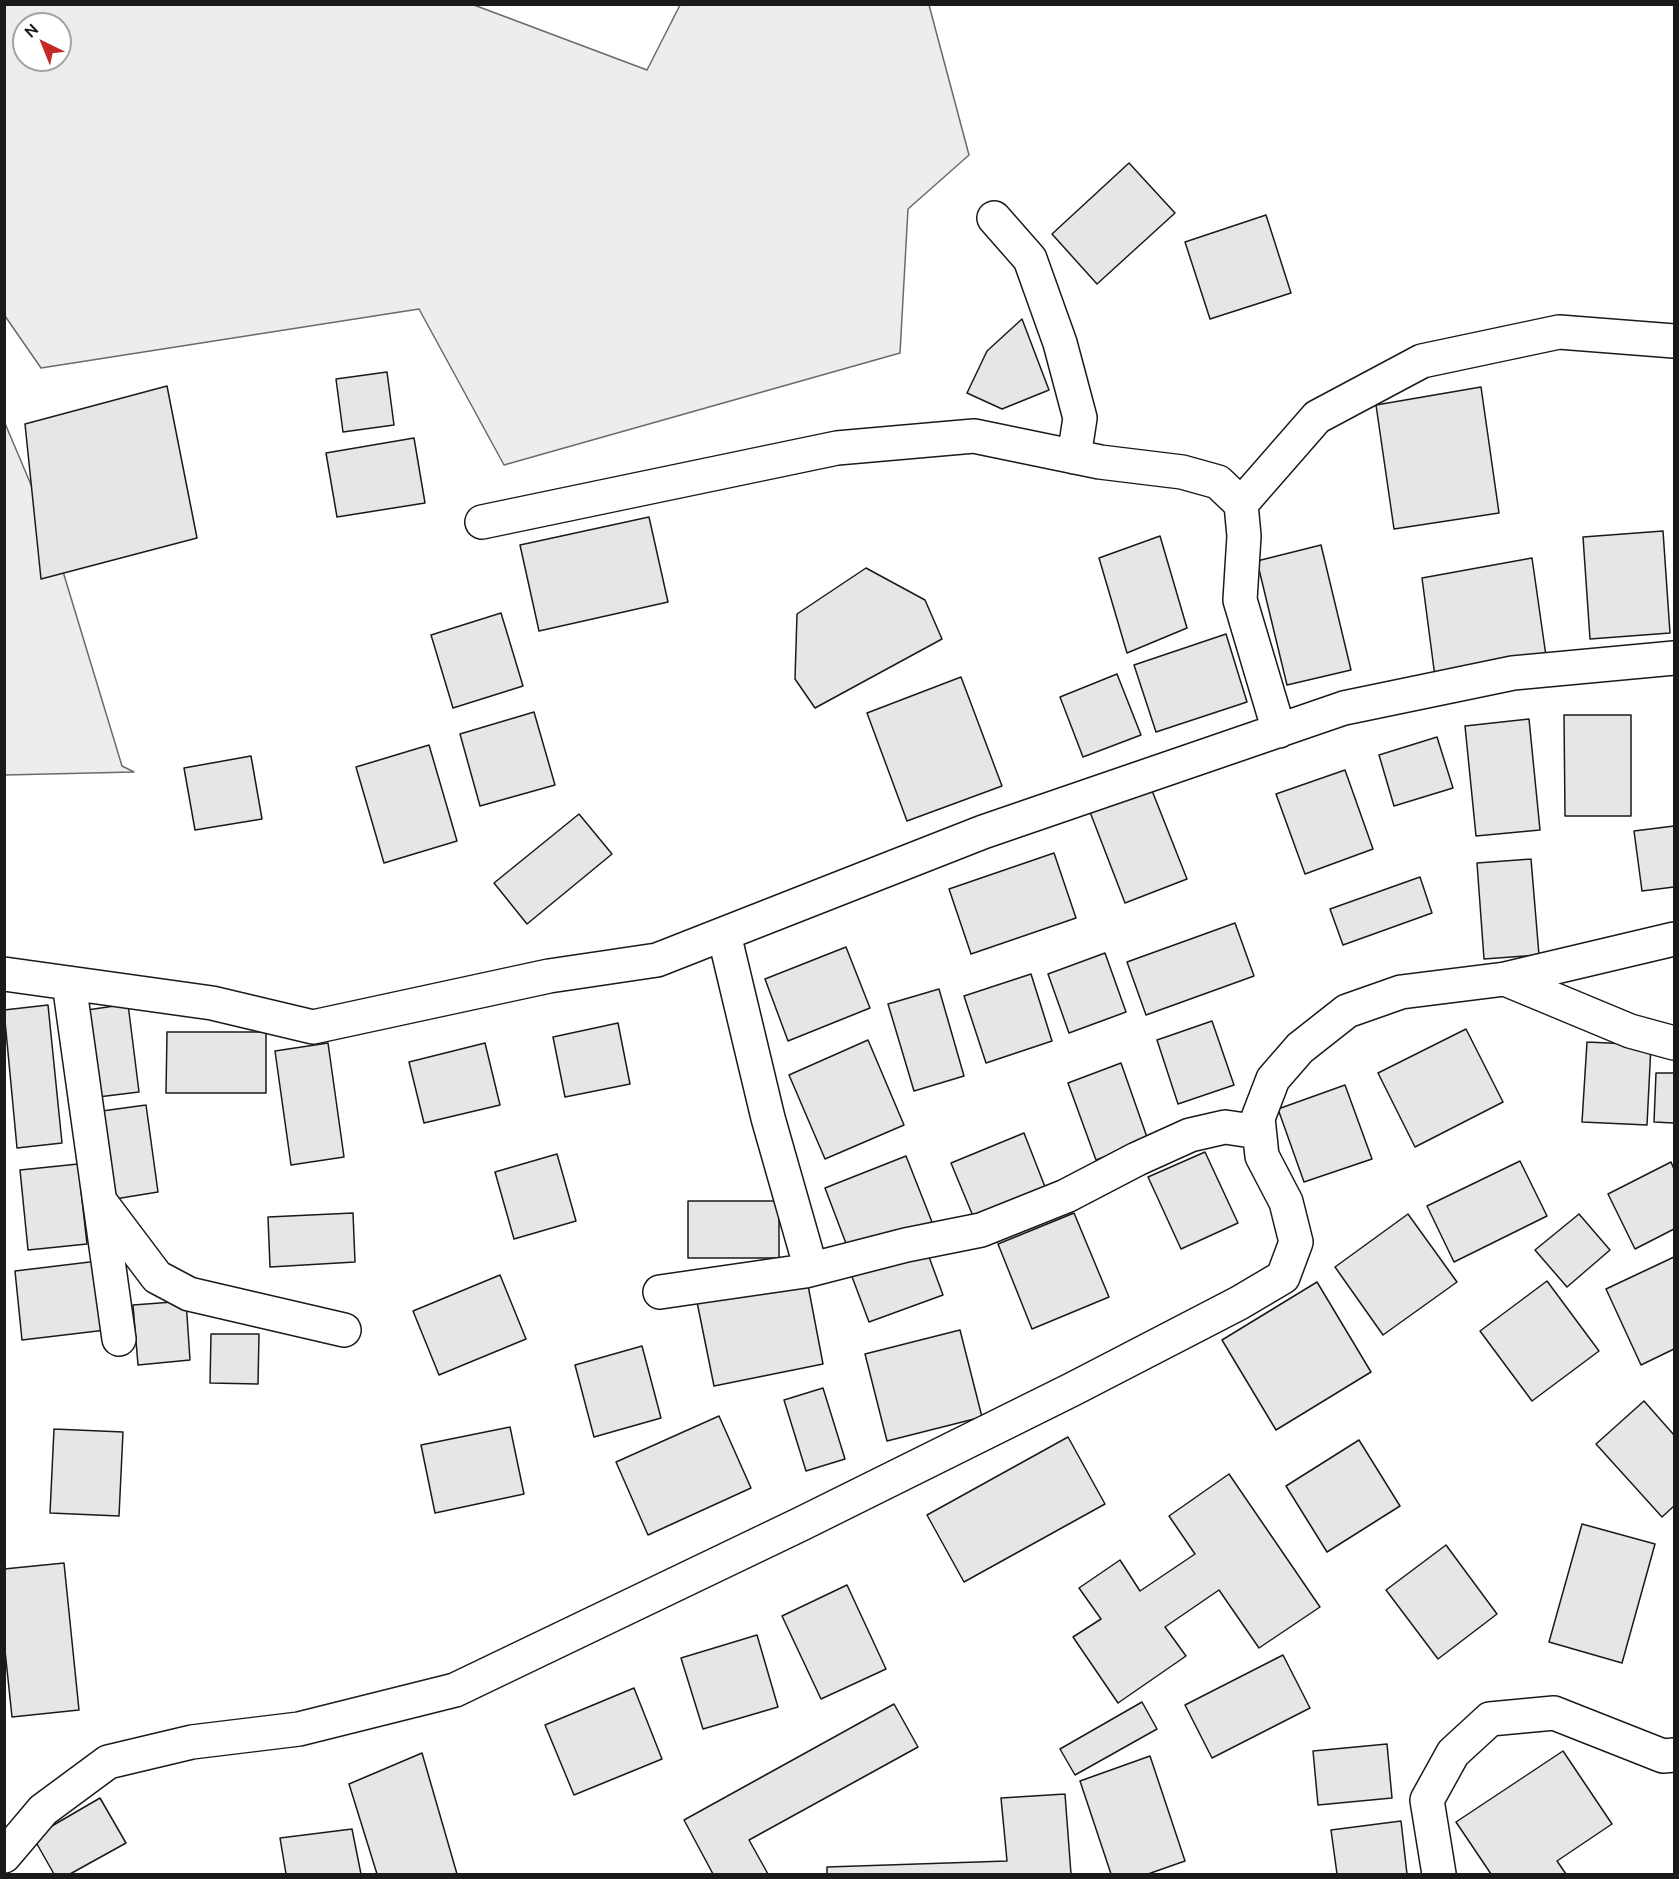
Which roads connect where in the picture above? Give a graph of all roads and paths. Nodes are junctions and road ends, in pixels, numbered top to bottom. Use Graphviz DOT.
graph roads {
  1 [pos="994,218"];
  2 [pos="1674,341"];
  3 [pos="1074,457"];
  4 [pos="1241,504"];
  5 [pos="482,522"];
  6 [pos="1674,658"];
  7 [pos="1279,731"];
  8 [pos="724,934"];
  9 [pos="1674,939"];
  10 [pos="4,974"];
  11 [pos="1505,979"];
  12 [pos="69,983"];
  13 [pos="1674,1043"];
  14 [pos="1259,1132"];
  15 [pos="99,1201"];
  16 [pos="811,1269"];
  17 [pos="660,1292"];
  18 [pos="344,1330"];
  19 [pos="119,1339"];
  20 [pos="1674,1755"];
  21 [pos="4,1856"];
  22 [pos="1439,1875"];
  1 -- 3 [label="street"];
  2 -- 4 [label="street"];
  3 -- 4 [label="street"];
  3 -- 5 [label="street"];
  4 -- 7 [label="street"];
  6 -- 7 [label="street"];
  7 -- 8 [label="street"];
  8 -- 12 [label="street"];
  8 -- 16 [label="street"];
  9 -- 11 [label="street"];
  10 -- 12 [label="street"];
  11 -- 13 [label="street"];
  11 -- 14 [label="street"];
  12 -- 15 [label="street"];
  14 -- 16 [label="street"];
  14 -- 21 [label="street"];
  15 -- 18 [label="street"];
  15 -- 19 [label="street"];
  16 -- 17 [label="street"];
  20 -- 22 [label="street"];
}
